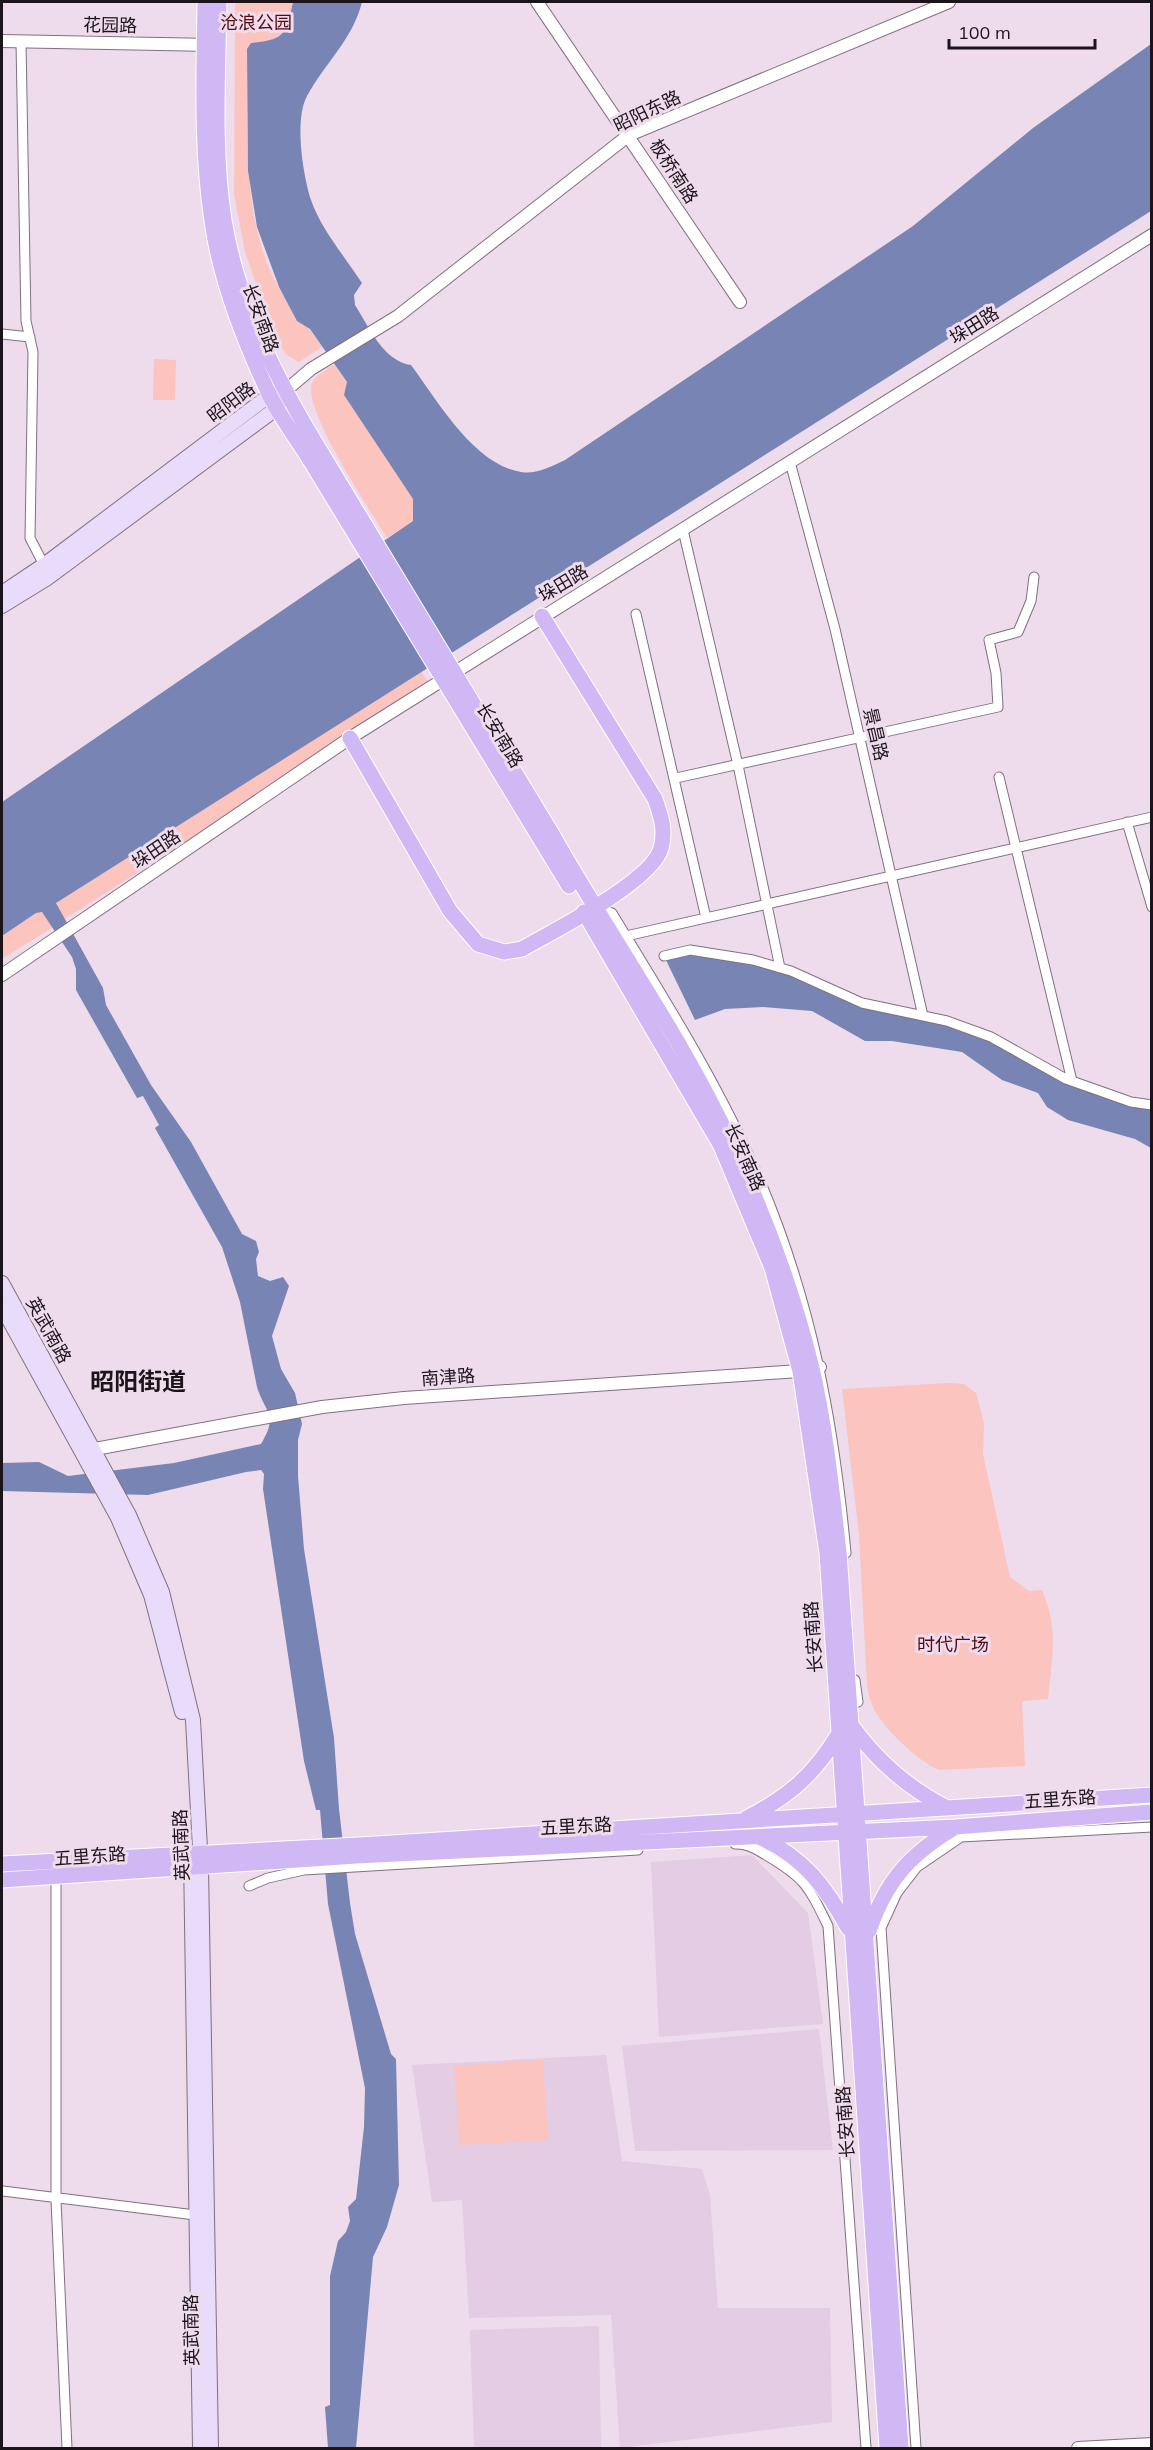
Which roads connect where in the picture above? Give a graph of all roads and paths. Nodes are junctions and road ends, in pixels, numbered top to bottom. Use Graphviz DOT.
graph roads {
  1 [pos="205,2"];
  2 [pos="219,2"];
  3 [pos="537,2"];
  4 [pos="949,2"];
  5 [pos="2,41"];
  6 [pos="21,42"];
  7 [pos="211,45"];
  8 [pos="629,135"];
  9 [pos="1152,235"];
  10 [pos="740,302"];
  11 [pos="2,334"];
  12 [pos="30,337"];
  13 [pos="277,398"];
  14 [pos="790,462"];
  15 [pos="683,530"];
  16 [pos="44,565"];
  17 [pos="1034,577"];
  18 [pos="2,593"];
  19 [pos="2,606"];
  20 [pos="636,614"];
  21 [pos="542,616"];
  22 [pos="860,737"];
  23 [pos="350,738"];
  24 [pos="738,765"];
  25 [pos="999,777"];
  26 [pos="676,778"];
  27 [pos="1152,817"];
  28 [pos="1127,822"];
  29 [pos="1016,848"];
  30 [pos="891,874"];
  31 [pos="767,903"];
  32 [pos="1152,907"];
  33 [pos="589,910"];
  34 [pos="706,918"];
  35 [pos="626,936"];
  36 [pos="664,956"];
  37 [pos="780,968"];
  38 [pos="2,975"];
  39 [pos="923,1016"];
  40 [pos="1072,1082"];
  41 [pos="1152,1106"];
  42 [pos="2,1283"];
  43 [pos="2,1307"];
  44 [pos="810,1369"];
  45 [pos="89,1452"];
  46 [pos="858,1702"];
  47 [pos="851,1724"];
  48 [pos="838,1735"];
  49 [pos="1152,1795"];
  50 [pos="947,1808"];
  51 [pos="1152,1812"];
  52 [pos="859,1814"];
  53 [pos="843,1815"];
  54 [pos="742,1820"];
  55 [pos="955,1827"];
  56 [pos="1152,1827"];
  57 [pos="852,1831"];
  58 [pos="758,1837"];
  59 [pos="357,1856"];
  60 [pos="196,1860"];
  61 [pos="297,1860"];
  62 [pos="2,1864"];
  63 [pos="56,1878"];
  64 [pos="2,1880"];
  65 [pos="249,1886"];
  66 [pos="859,1937"];
  67 [pos="3,2191"];
  68 [pos="56,2200"];
  69 [pos="195,2215"];
  70 [pos="1152,2444"];
  71 [pos="66,2448"];
  72 [pos="200,2448"];
  73 [pos="211,2448"];
  74 [pos="866,2448"];
  75 [pos="887,2448"];
  76 [pos="902,2448"];
  77 [pos="916,2448"];
  78 [pos="1078,2448"];
  1 -- 7 [label="main road, 长安南路"];
  2 -- 7 [label="main road, 长安南路"];
  3 -- 8 [label="street, 板桥南路"];
  4 -- 8 [label="street, 昭阳东路"];
  5 -- 6 [label="street, 花园路"];
  6 -- 7 [label="street, 花园路"];
  6 -- 12 [label="street"];
  7 -- 13 [label="main road, 长安南路"];
  8 -- 10 [label="street, 板桥南路"];
  8 -- 13 [label="street, 昭阳东路"];
  9 -- 14 [label="street, 垛田路"];
  11 -- 12 [label="street"];
  12 -- 16 [label="street"];
  13 -- 16 [label="main road, 昭阳路"];
  13 -- 19 [label="main road, 昭阳路"];
  13 -- 33 [label="main road, 长安南路, bridge"];
  14 -- 15 [label="street, 垛田路"];
  14 -- 22 [label="street, 景昌路"];
  15 -- 21 [label="street, 垛田路"];
  15 -- 24 [label="street"];
  16 -- 18 [label="main road, 昭阳路"];
  17 -- 22 [label="street"];
  20 -- 26 [label="street"];
  21 -- 23 [label="street, 垛田路"];
  21 -- 33 [label="main road"];
  22 -- 24 [label="street"];
  22 -- 30 [label="street, 景昌路"];
  23 -- 33 [label="main road"];
  23 -- 38 [label="street, 垛田路"];
  24 -- 26 [label="street"];
  24 -- 31 [label="street"];
  25 -- 29 [label="street"];
  26 -- 34 [label="street"];
  27 -- 28 [label="street"];
  28 -- 29 [label="street"];
  28 -- 32 [label="street"];
  29 -- 30 [label="street"];
  29 -- 40 [label="street"];
  30 -- 31 [label="street"];
  30 -- 39 [label="street, 景昌路"];
  31 -- 34 [label="street"];
  31 -- 37 [label="street"];
  33 -- 35 [label="street"];
  33 -- 44 [label="main road, 长安南路"];
  34 -- 35 [label="street"];
  35 -- 44 [label="street"];
  36 -- 37 [label="street"];
  37 -- 39 [label="street"];
  39 -- 40 [label="street"];
  40 -- 41 [label="street"];
  42 -- 45 [label="main road, 英武南路"];
  43 -- 45 [label="main road, 英武南路"];
  44 -- 45 [label="street, 南津路"];
  44 -- 46 [label="street"];
  44 -- 47 [label="main road, 长安南路"];
  44 -- 48 [label="main road, 长安南路"];
  45 -- 60 [label="main road, 英武南路"];
  47 -- 50 [label="main road"];
  47 -- 52 [label="main road, 长安南路"];
  48 -- 53 [label="main road, 长安南路"];
  48 -- 54 [label="main road"];
  49 -- 50 [label="main road, 五里东路"];
  50 -- 52 [label="main road, 五里东路"];
  51 -- 55 [label="main road, 五里东路"];
  52 -- 53 [label="main road, 五里东路"];
  52 -- 57 [label="main road, 长安南路"];
  53 -- 54 [label="main road, 五里东路"];
  53 -- 57 [label="main road, 长安南路"];
  54 -- 59 [label="main road, 五里东路"];
  55 -- 57 [label="main road, 五里东路"];
  55 -- 66 [label="main road"];
  56 -- 77 [label="street"];
  57 -- 58 [label="main road, 五里东路"];
  57 -- 66 [label="main road, 长安南路"];
  58 -- 59 [label="main road, 五里东路"];
  58 -- 66 [label="main road"];
  59 -- 61 [label="main road, 五里东路"];
  59 -- 74 [label="street"];
  60 -- 61 [label="main road, 五里东路"];
  60 -- 62 [label="main road, 五里东路"];
  60 -- 63 [label="main road, 五里东路"];
  60 -- 69 [label="main road, 英武南路"];
  60 -- 73 [label="main road, 英武南路"];
  61 -- 65 [label="street"];
  63 -- 64 [label="main road, 五里东路"];
  63 -- 68 [label="street"];
  66 -- 75 [label="main road, 长安南路"];
  66 -- 76 [label="main road, 长安南路"];
  67 -- 68 [label="street"];
  68 -- 69 [label="street"];
  68 -- 71 [label="street"];
  69 -- 72 [label="main road, 英武南路"];
  70 -- 78 [label="street"];
}
